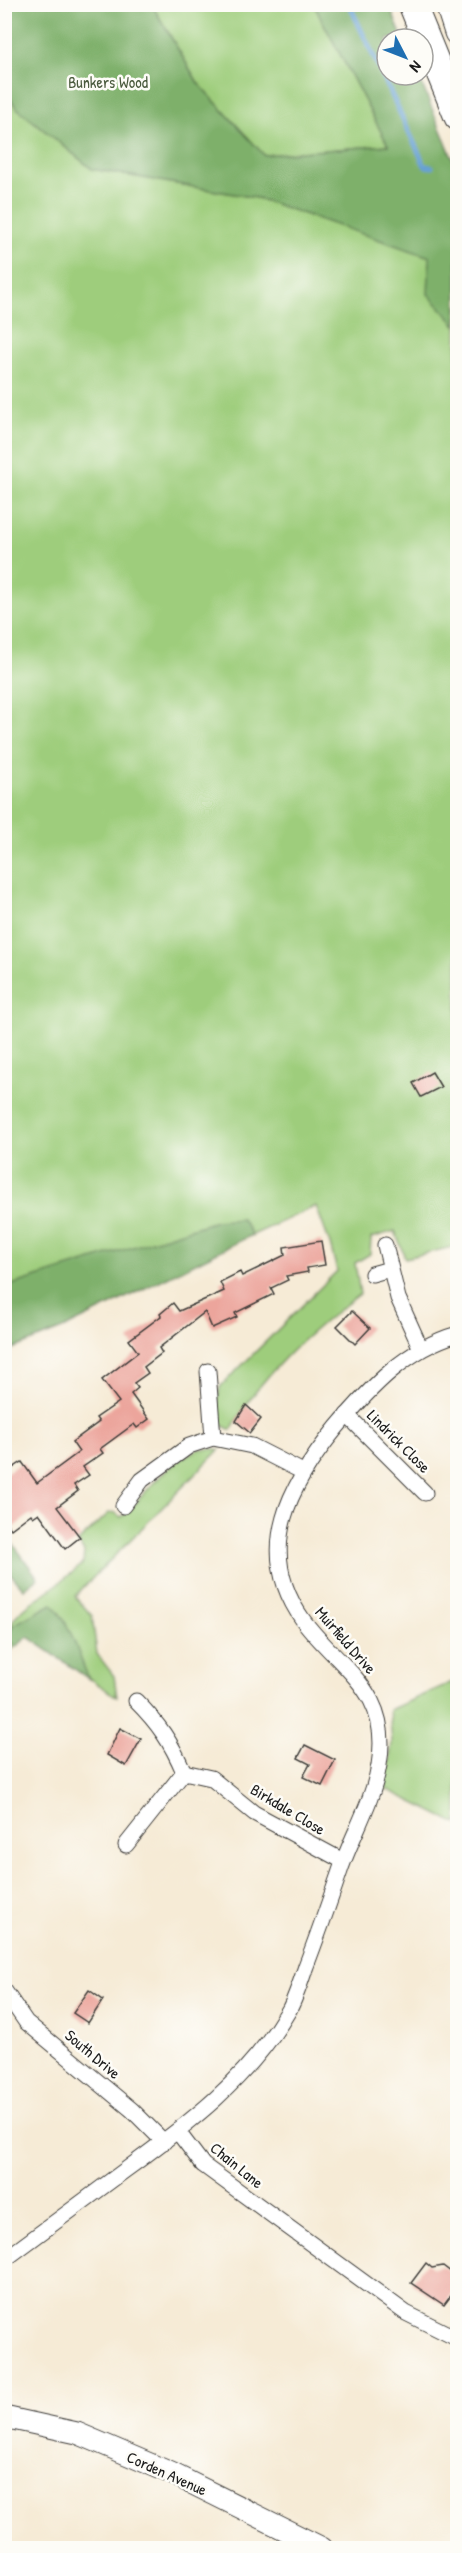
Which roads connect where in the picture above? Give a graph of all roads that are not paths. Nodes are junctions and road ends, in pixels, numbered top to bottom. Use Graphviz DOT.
graph roads {
  1 [pos="412,4"];
  2 [pos="449,4"];
  3 [pos="458,32"];
  4 [pos="458,117"];
  5 [pos="385,1245"];
  6 [pos="390,1269"];
  7 [pos="372,1274"];
  8 [pos="458,1334"];
  9 [pos="421,1349"];
  10 [pos="208,1371"];
  11 [pos="347,1415"];
  12 [pos="213,1438"];
  13 [pos="303,1472"];
  14 [pos="425,1493"];
  15 [pos="123,1506"];
  16 [pos="136,1701"];
  17 [pos="183,1772"];
  18 [pos="126,1845"];
  19 [pos="343,1861"];
  20 [pos="4,1990"];
  21 [pos="178,2132"];
  22 [pos="164,2142"];
  23 [pos="4,2260"];
  24 [pos="458,2339"];
  25 [pos="4,2417"];
  26 [pos="322,2548"];
  1 -- 4 [label="highway"];
  2 -- 3 [label="highway"];
  5 -- 6 [label="street"];
  6 -- 7 [label="street"];
  6 -- 9 [label="street"];
  8 -- 9 [label="street, Muirfield Drive"];
  9 -- 11 [label="street, Muirfield Drive"];
  10 -- 12 [label="street"];
  11 -- 13 [label="street, Muirfield Drive"];
  11 -- 14 [label="street, Lindrick Close"];
  12 -- 13 [label="street"];
  12 -- 15 [label="street"];
  13 -- 19 [label="street, Muirfield Drive"];
  16 -- 17 [label="street"];
  17 -- 18 [label="street"];
  17 -- 19 [label="street, Birkdale Close"];
  19 -- 21 [label="street, Muirfield Drive"];
  20 -- 22 [label="street, South Drive"];
  21 -- 22 [label="street"];
  21 -- 24 [label="street, Chain Lane"];
  22 -- 23 [label="street"];
  25 -- 26 [label="main road, Corden Avenue"];
}
